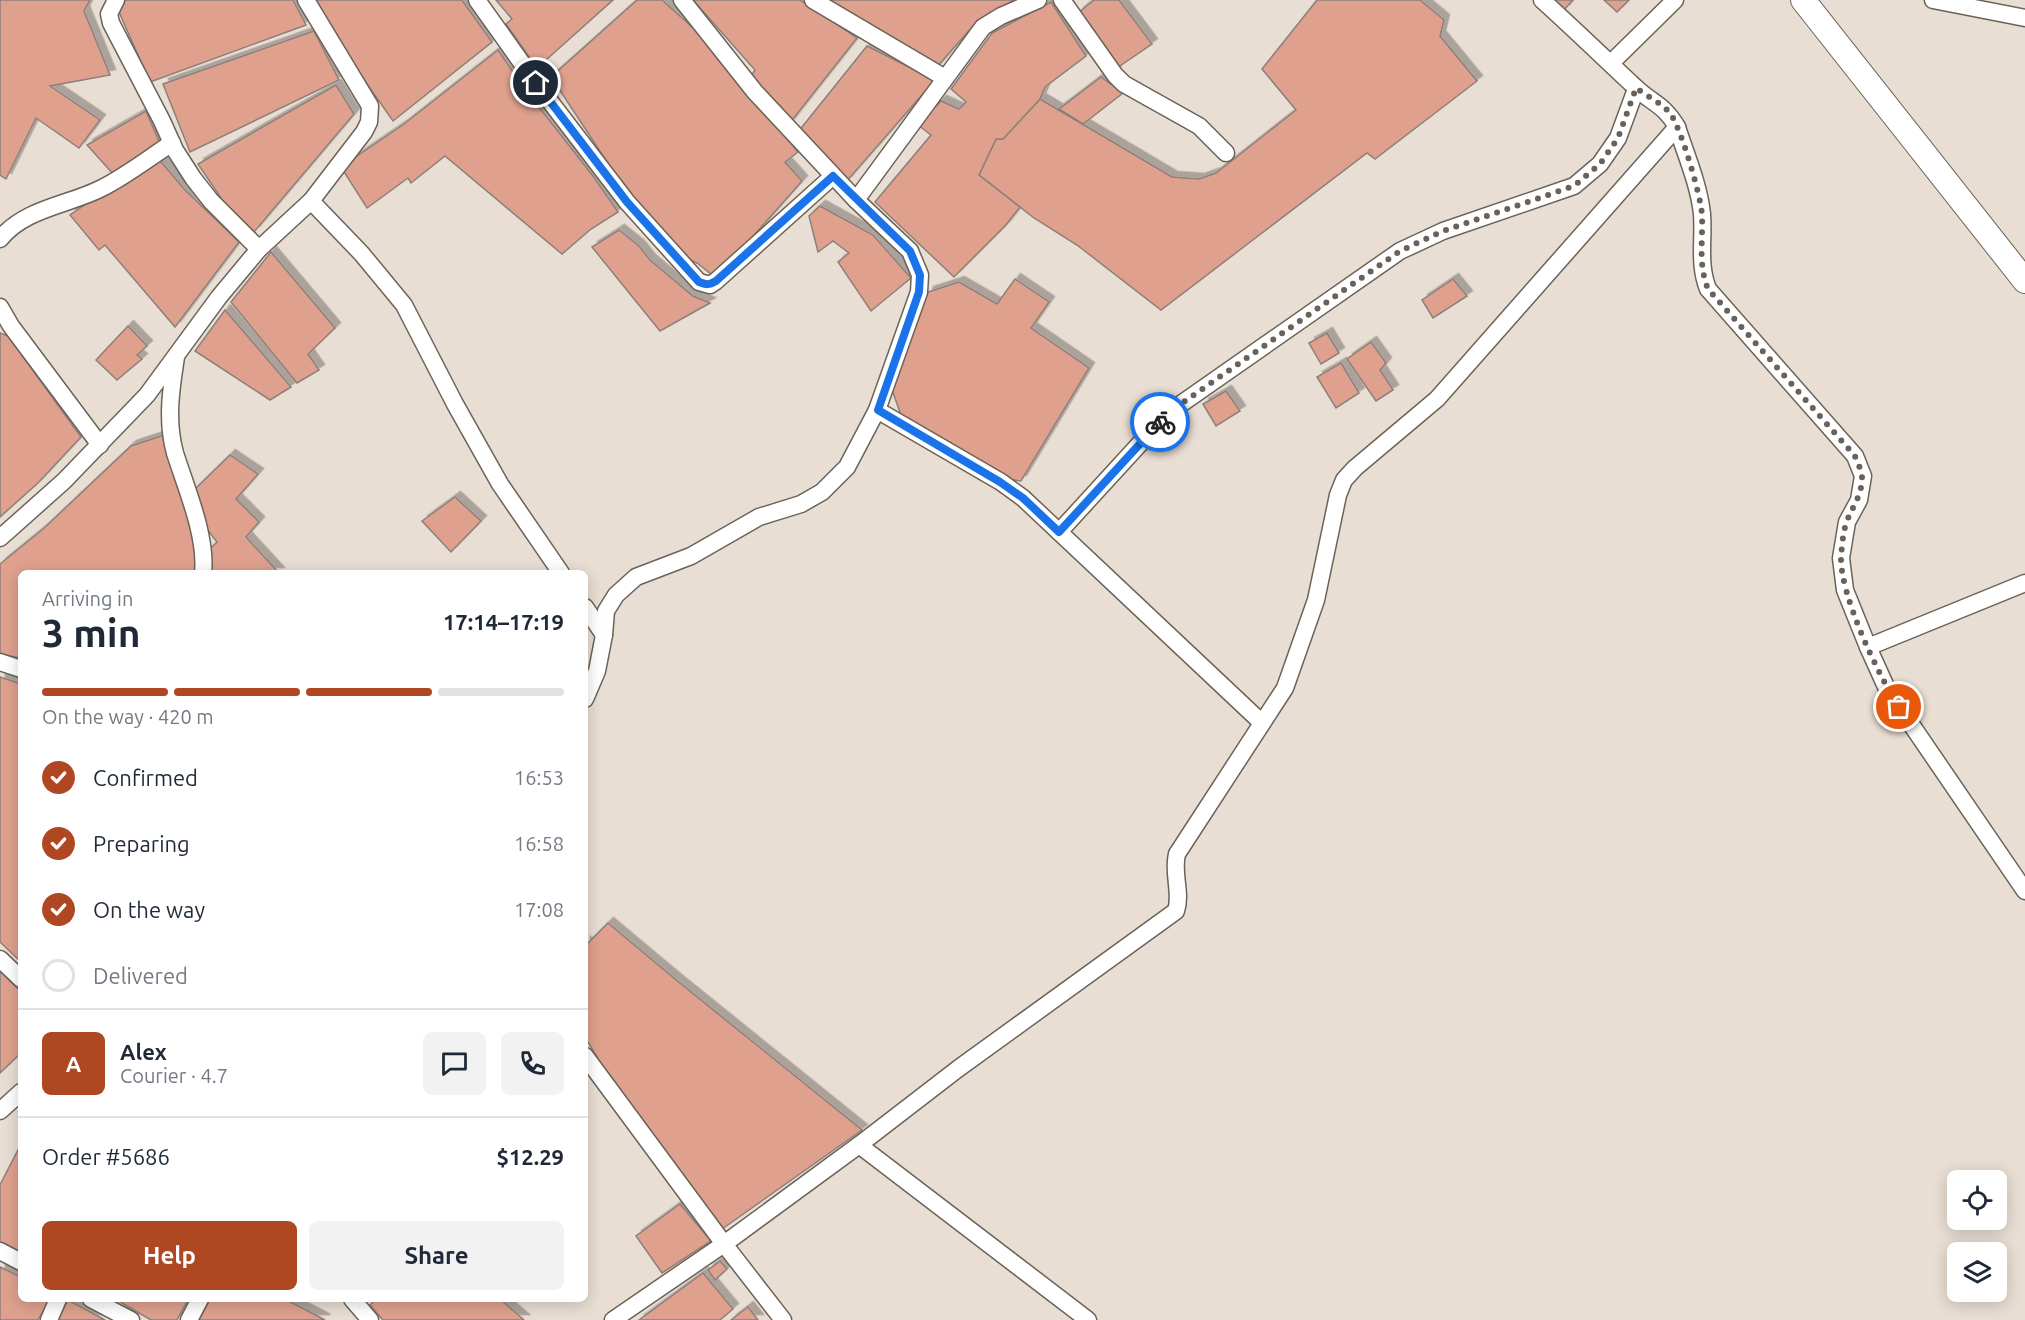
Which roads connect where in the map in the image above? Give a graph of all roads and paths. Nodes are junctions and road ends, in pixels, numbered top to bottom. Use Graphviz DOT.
graph roads {
  1 [pos="116,0"];
  2 [pos="306,0"];
  3 [pos="477,0"];
  4 [pos="682,0"];
  5 [pos="813,0"];
  6 [pos="1038,0"];
  7 [pos="1062,0"];
  8 [pos="1542,0"];
  9 [pos="1674,0"];
  10 [pos="1933,0"];
  11 [pos="1811,2"];
  12 [pos="2025,18"];
  13 [pos="1611,63"];
  14 [pos="945,78"];
  15 [pos="1636,88"];
  16 [pos="1677,127"];
  17 [pos="172,143"];
  18 [pos="1226,153"];
  19 [pos="833,176"];
  20 [pos="856,200"];
  21 [pos="310,201"];
  22 [pos="0,238"];
  23 [pos="259,249"];
  24 [pos="2025,281"];
  25 [pos="0,307"];
  26 [pos="177,354"];
  27 [pos="878,410"];
  28 [pos="100,445"];
  29 [pos="1059,532"];
  30 [pos="0,537"];
  31 [pos="203,570"];
  32 [pos="559,570"];
  33 [pos="2025,583"];
  34 [pos="588,612"];
  35 [pos="604,635"];
  36 [pos="1868,647"];
  37 [pos="0,662"];
  38 [pos="18,668"];
  39 [pos="588,692"];
  40 [pos="1261,722"];
  41 [pos="2025,891"];
  42 [pos="0,959"];
  43 [pos="18,976"];
  44 [pos="588,1060"];
  45 [pos="18,1095"];
  46 [pos="0,1111"];
  47 [pos="859,1145"];
  48 [pos="724,1244"];
  49 [pos="0,1251"];
  50 [pos="18,1260"];
  51 [pos="57,1302"];
  52 [pos="97,1302"];
  53 [pos="198,1302"];
  54 [pos="354,1302"];
  55 [pos="49,1320"];
  56 [pos="130,1320"];
  57 [pos="189,1320"];
  58 [pos="370,1320"];
  59 [pos="613,1320"];
  60 [pos="783,1320"];
  61 [pos="1088,1320"];
  1 -- 17 [label="street"];
  2 -- 21 [label="street"];
  3 -- 19 [label="street"];
  4 -- 19 [label="street"];
  5 -- 14 [label="street"];
  6 -- 14 [label="street"];
  7 -- 18 [label="street"];
  8 -- 13 [label="street"];
  9 -- 13 [label="street"];
  10 -- 12 [label="street"];
  11 -- 24 [label="street"];
  13 -- 15 [label="street"];
  14 -- 20 [label="street"];
  15 -- 16 [label="street"];
  15 -- 29 [label="street"];
  16 -- 36 [label="street"];
  16 -- 40 [label="street"];
  17 -- 22 [label="street"];
  17 -- 23 [label="street"];
  19 -- 20 [label="street"];
  20 -- 27 [label="street"];
  21 -- 23 [label="street"];
  21 -- 32 [label="street"];
  23 -- 26 [label="street"];
  25 -- 28 [label="street"];
  26 -- 28 [label="street"];
  26 -- 31 [label="street"];
  27 -- 29 [label="street"];
  27 -- 35 [label="street"];
  28 -- 30 [label="street"];
  29 -- 40 [label="street"];
  33 -- 36 [label="street"];
  34 -- 35 [label="street"];
  35 -- 39 [label="street"];
  36 -- 41 [label="street"];
  37 -- 38 [label="street"];
  40 -- 47 [label="street"];
  42 -- 43 [label="street"];
  44 -- 48 [label="street"];
  45 -- 46 [label="street"];
  47 -- 48 [label="street"];
  47 -- 61 [label="street"];
  48 -- 59 [label="street"];
  48 -- 60 [label="street"];
  49 -- 50 [label="street"];
  51 -- 55 [label="street"];
  52 -- 56 [label="street"];
  53 -- 57 [label="street"];
  54 -- 58 [label="street"];
}
